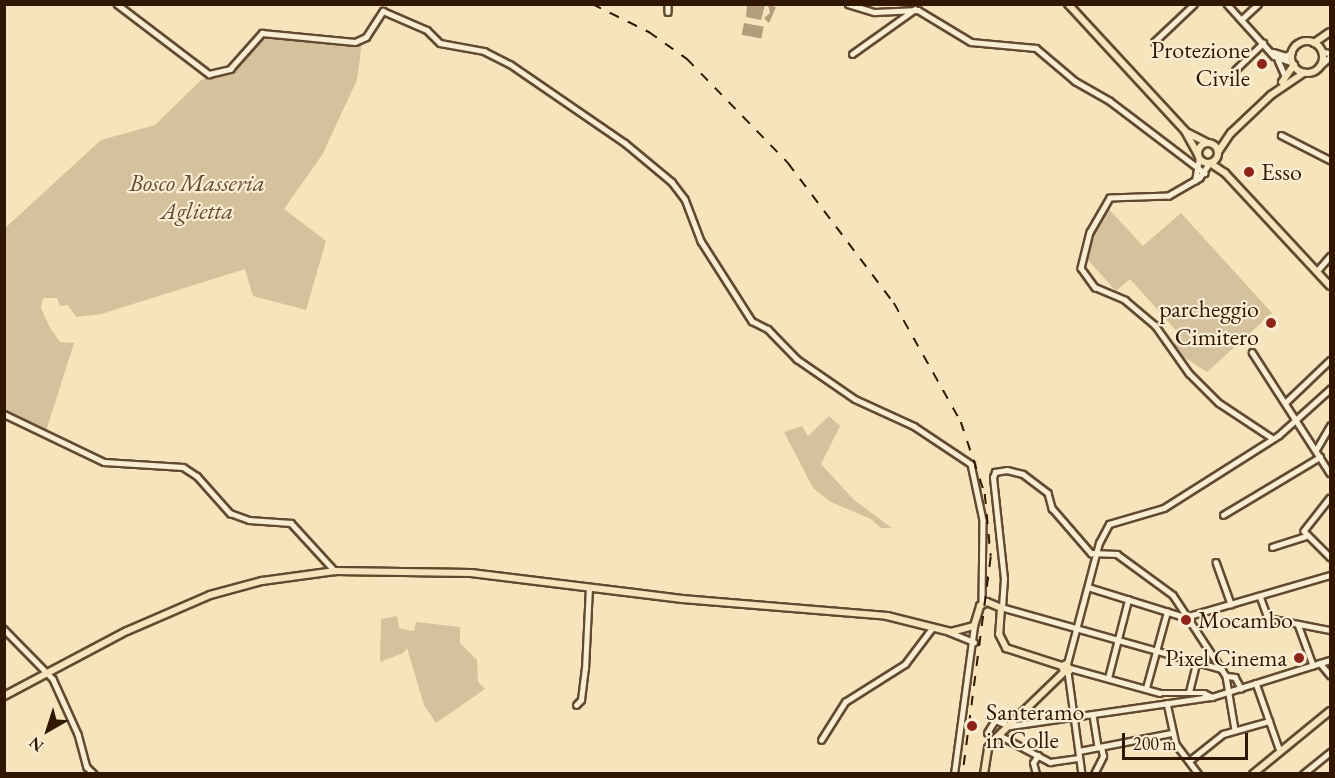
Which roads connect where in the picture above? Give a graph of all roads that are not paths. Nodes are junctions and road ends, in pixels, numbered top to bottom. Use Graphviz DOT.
graph roads {
  1 [pos="117,4"];
  2 [pos="383,4"];
  3 [pos="668,4"];
  4 [pos="848,4"];
  5 [pos="1068,4"];
  6 [pos="1194,4"];
  7 [pos="1227,4"];
  8 [pos="1258,4"];
  9 [pos="915,9"];
  10 [pos="386,12"];
  11 [pos="668,12"];
  12 [pos="1241,20"];
  13 [pos="1330,34"];
  14 [pos="1154,42"];
  15 [pos="1263,43"];
  16 [pos="1314,43"];
  17 [pos="1269,50"];
  18 [pos="1321,51"];
  19 [pos="1292,52"];
  20 [pos="852,54"];
  21 [pos="1330,55"];
  22 [pos="1274,56"];
  23 [pos="1293,64"];
  24 [pos="1321,65"];
  25 [pos="1235,70"];
  26 [pos="1304,73"];
  27 [pos="1285,79"];
  28 [pos="1271,95"];
  29 [pos="1185,131"];
  30 [pos="1231,134"];
  31 [pos="1281,135"];
  32 [pos="1209,143"];
  33 [pos="1218,154"];
  34 [pos="1198,157"];
  35 [pos="1330,160"];
  36 [pos="1210,164"];
  37 [pos="1218,168"];
  38 [pos="1198,171"];
  39 [pos="1206,172"];
  40 [pos="1225,173"];
  41 [pos="1195,182"];
  42 [pos="1330,256"];
  43 [pos="1317,271"];
  44 [pos="1330,286"];
  45 [pos="1252,352"];
  46 [pos="1330,360"];
  47 [pos="1330,388"];
  48 [pos="1286,404"];
  49 [pos="4,414"];
  50 [pos="1296,420"];
  51 [pos="1330,426"];
  52 [pos="1272,438"];
  53 [pos="1316,450"];
  54 [pos="1320,457"];
  55 [pos="1330,473"];
  56 [pos="1330,498"];
  57 [pos="1324,507"];
  58 [pos="1330,512"];
  59 [pos="1223,515"];
  60 [pos="1304,534"];
  61 [pos="1272,547"];
  62 [pos="1096,555"];
  63 [pos="1330,557"];
  64 [pos="1216,562"];
  65 [pos="335,571"];
  66 [pos="1330,575"];
  67 [pos="1088,587"];
  68 [pos="589,588"];
  69 [pos="1260,596"];
  70 [pos="1128,600"];
  71 [pos="982,603"];
  72 [pos="1231,604"];
  73 [pos="1001,607"];
  74 [pos="1167,612"];
  75 [pos="1190,618"];
  76 [pos="1298,624"];
  77 [pos="933,627"];
  78 [pos="974,627"];
  79 [pos="1079,627"];
  80 [pos="4,629"];
  81 [pos="1330,630"];
  82 [pos="949,632"];
  83 [pos="1117,640"];
  84 [pos="974,642"];
  85 [pos="1155,652"];
  86 [pos="1330,660"];
  87 [pos="1196,663"];
  88 [pos="1320,663"];
  89 [pos="1313,665"];
  90 [pos="1066,669"];
  91 [pos="1221,669"];
  92 [pos="49,675"];
  93 [pos="1330,675"];
  94 [pos="1226,676"];
  95 [pos="1108,678"];
  96 [pos="1256,683"];
  97 [pos="1146,688"];
  98 [pos="1240,688"];
  99 [pos="1189,692"];
  100 [pos="1228,692"];
  101 [pos="4,696"];
  102 [pos="1212,697"];
  103 [pos="1167,703"];
  104 [pos="576,705"];
  105 [pos="1330,711"];
  106 [pos="1093,715"];
  107 [pos="1074,718"];
  108 [pos="1269,721"];
  109 [pos="1010,726"];
  110 [pos="1235,730"];
  111 [pos="987,733"];
  112 [pos="1172,734"];
  113 [pos="999,735"];
  114 [pos="821,740"];
  115 [pos="1100,747"];
  116 [pos="1078,751"];
  117 [pos="1280,751"];
  118 [pos="1330,752"];
  119 [pos="1038,755"];
  120 [pos="1080,758"];
  121 [pos="1189,761"];
  122 [pos="94,774"];
  123 [pos="954,774"];
  124 [pos="984,774"];
  125 [pos="1036,774"];
  126 [pos="1082,774"];
  127 [pos="1094,774"];
  128 [pos="1199,774"];
  129 [pos="1253,774"];
  130 [pos="1303,774"];
  1 -- 10 [label="street"];
  2 -- 10 [label="street"];
  3 -- 11 [label="street"];
  4 -- 9 [label="street"];
  5 -- 29 [label="main road"];
  6 -- 14 [label="street"];
  7 -- 12 [label="street"];
  8 -- 12 [label="street"];
  9 -- 20 [label="street"];
  9 -- 38 [label="street"];
  10 -- 71 [label="street"];
  12 -- 15 [label="street"];
  13 -- 16 [label="main road"];
  13 -- 18 [label="main road"];
  15 -- 17 [label="street"];
  15 -- 25 [label="street"];
  16 -- 18 [label="main road"];
  16 -- 19 [label="main road"];
  17 -- 19 [label="street"];
  17 -- 22 [label="street"];
  18 -- 21 [label="street"];
  18 -- 24 [label="main road"];
  19 -- 23 [label="main road"];
  21 -- 24 [label="street"];
  22 -- 23 [label="street"];
  22 -- 27 [label="street"];
  23 -- 26 [label="main road"];
  23 -- 27 [label="main road"];
  24 -- 26 [label="main road"];
  26 -- 28 [label="main road"];
  27 -- 28 [label="main road"];
  28 -- 30 [label="main road"];
  29 -- 32 [label="main road"];
  29 -- 34 [label="main road"];
  30 -- 32 [label="main road"];
  30 -- 33 [label="main road"];
  31 -- 35 [label="street"];
  32 -- 33 [label="main road"];
  32 -- 34 [label="main road"];
  33 -- 36 [label="main road"];
  33 -- 40 [label="main road"];
  34 -- 36 [label="main road"];
  34 -- 38 [label="street"];
  36 -- 37 [label="main road"];
  36 -- 39 [label="street"];
  37 -- 39 [label="street"];
  37 -- 40 [label="main road"];
  38 -- 39 [label="street"];
  38 -- 41 [label="street"];
  39 -- 41 [label="street"];
  40 -- 43 [label="main road"];
  41 -- 52 [label="street"];
  42 -- 43 [label="street"];
  43 -- 44 [label="main road"];
  45 -- 48 [label="street"];
  46 -- 48 [label="street"];
  47 -- 50 [label="street"];
  48 -- 50 [label="street"];
  49 -- 65 [label="street"];
  50 -- 52 [label="street"];
  50 -- 53 [label="street"];
  51 -- 53 [label="street"];
  52 -- 62 [label="street"];
  53 -- 54 [label="street"];
  54 -- 55 [label="street"];
  54 -- 59 [label="street"];
  56 -- 57 [label="street"];
  57 -- 58 [label="street"];
  57 -- 60 [label="street"];
  60 -- 61 [label="street"];
  60 -- 63 [label="street"];
  62 -- 67 [label="street"];
  62 -- 73 [label="street"];
  62 -- 75 [label="street"];
  64 -- 72 [label="street"];
  65 -- 68 [label="main road"];
  65 -- 92 [label="main road"];
  66 -- 69 [label="street"];
  67 -- 70 [label="street"];
  67 -- 79 [label="street"];
  68 -- 77 [label="main road"];
  68 -- 104 [label="street"];
  69 -- 72 [label="street"];
  69 -- 76 [label="street"];
  70 -- 74 [label="street"];
  70 -- 83 [label="street"];
  71 -- 73 [label="main road"];
  71 -- 78 [label="main road"];
  72 -- 75 [label="street"];
  73 -- 79 [label="street"];
  73 -- 90 [label="main road"];
  74 -- 75 [label="street"];
  74 -- 85 [label="street"];
  75 -- 91 [label="street"];
  76 -- 81 [label="street"];
  76 -- 89 [label="street"];
  77 -- 82 [label="main road"];
  77 -- 114 [label="street"];
  78 -- 82 [label="main road"];
  78 -- 84 [label="street"];
  79 -- 83 [label="street"];
  79 -- 90 [label="street"];
  80 -- 92 [label="street"];
  82 -- 84 [label="street"];
  83 -- 85 [label="street"];
  83 -- 95 [label="street"];
  84 -- 123 [label="street"];
  85 -- 87 [label="street"];
  85 -- 97 [label="street"];
  86 -- 88 [label="street"];
  87 -- 91 [label="street"];
  87 -- 99 [label="street"];
  88 -- 89 [label="street"];
  88 -- 93 [label="street"];
  89 -- 96 [label="street"];
  90 -- 95 [label="street"];
  90 -- 107 [label="street"];
  90 -- 109 [label="main road"];
  91 -- 94 [label="street"];
  92 -- 101 [label="main road"];
  92 -- 122 [label="street"];
  94 -- 98 [label="street"];
  94 -- 100 [label="street"];
  95 -- 97 [label="street"];
  96 -- 98 [label="street"];
  96 -- 108 [label="street"];
  97 -- 99 [label="street"];
  98 -- 100 [label="street"];
  99 -- 102 [label="street"];
  100 -- 102 [label="street"];
  100 -- 110 [label="street"];
  102 -- 103 [label="street"];
  103 -- 106 [label="street"];
  103 -- 112 [label="street"];
  105 -- 117 [label="main road"];
  106 -- 107 [label="street"];
  106 -- 115 [label="street"];
  107 -- 109 [label="street"];
  107 -- 116 [label="street"];
  108 -- 110 [label="street"];
  108 -- 117 [label="street"];
  109 -- 111 [label="street"];
  109 -- 113 [label="main road"];
  110 -- 121 [label="street"];
  112 -- 115 [label="street"];
  112 -- 121 [label="street"];
  113 -- 119 [label="street"];
  113 -- 124 [label="main road"];
  115 -- 116 [label="street"];
  115 -- 127 [label="street"];
  116 -- 120 [label="street"];
  117 -- 129 [label="main road"];
  118 -- 130 [label="street"];
  119 -- 120 [label="street"];
  119 -- 125 [label="street"];
  120 -- 126 [label="street"];
  121 -- 128 [label="street"];
}
